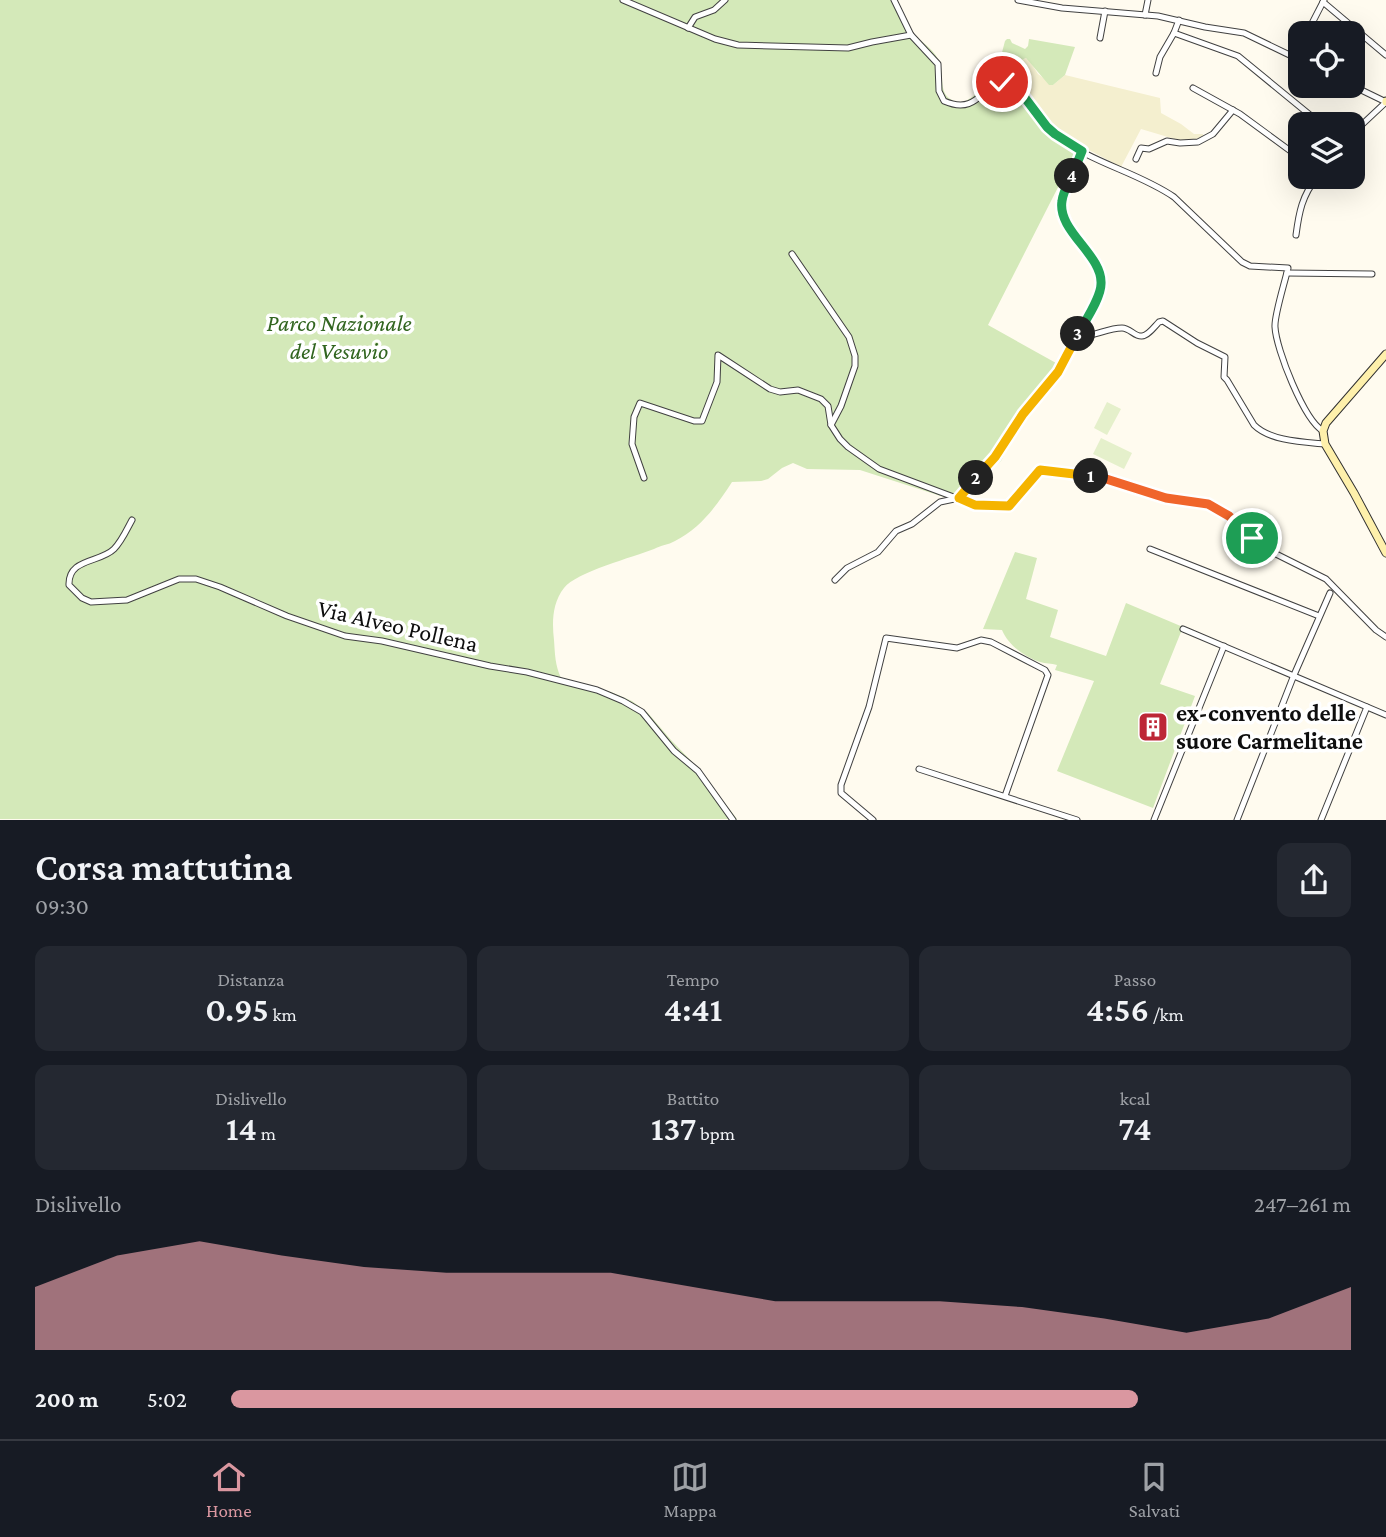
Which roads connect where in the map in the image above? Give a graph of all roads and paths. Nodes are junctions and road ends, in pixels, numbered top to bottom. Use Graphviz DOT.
graph roads {
  1 [pos="623,0"];
  2 [pos="725,0"];
  3 [pos="894,0"];
  4 [pos="1017,0"];
  5 [pos="1147,0"];
  6 [pos="1324,1"];
  7 [pos="1105,11"];
  8 [pos="1145,15"];
  9 [pos="1179,20"];
  10 [pos="1313,21"];
  11 [pos="688,28"];
  12 [pos="1174,33"];
  13 [pos="911,35"];
  14 [pos="1100,38"];
  15 [pos="1288,54"];
  16 [pos="1386,55"];
  17 [pos="1156,73"];
  18 [pos="1193,88"];
  19 [pos="1365,91"];
  20 [pos="1386,101"];
  21 [pos="1233,110"];
  22 [pos="1306,112"];
  23 [pos="1365,121"];
  24 [pos="1288,149"];
  25 [pos="1082,151"];
  26 [pos="1136,159"];
  27 [pos="1308,189"];
  28 [pos="1296,235"];
  29 [pos="792,254"];
  30 [pos="1288,271"];
  31 [pos="1371,274"];
  32 [pos="1077,336"];
  33 [pos="1386,354"];
  34 [pos="831,425"];
  35 [pos="1322,431"];
  36 [pos="1325,444"];
  37 [pos="644,478"];
  38 [pos="959,498"];
  39 [pos="132,520"];
  40 [pos="1150,549"];
  41 [pos="1386,553"];
  42 [pos="835,580"];
  43 [pos="1330,593"];
  44 [pos="1319,615"];
  45 [pos="1183,629"];
  46 [pos="1386,637"];
  47 [pos="1224,646"];
  48 [pos="1294,675"];
  49 [pos="1367,707"];
  50 [pos="1386,715"];
  51 [pos="919,769"];
  52 [pos="1005,796"];
  53 [pos="1074,819"];
  54 [pos="733,820"];
  55 [pos="873,820"];
  56 [pos="1154,820"];
  57 [pos="1237,820"];
  58 [pos="1321,820"];
  1 -- 11 [label="street"];
  2 -- 11 [label="street"];
  3 -- 13 [label="street"];
  4 -- 7 [label="street"];
  5 -- 8 [label="street"];
  6 -- 10 [label="street"];
  6 -- 16 [label="street"];
  7 -- 8 [label="street"];
  7 -- 14 [label="street"];
  8 -- 9 [label="street"];
  9 -- 12 [label="street"];
  9 -- 15 [label="street"];
  11 -- 13 [label="street"];
  12 -- 17 [label="street"];
  12 -- 22 [label="street"];
  13 -- 25 [label="street"];
  18 -- 21 [label="street"];
  19 -- 20 [label="street"];
  20 -- 23 [label="street"];
  21 -- 24 [label="street"];
  21 -- 26 [label="street"];
  25 -- 30 [label="street"];
  25 -- 32 [label="street"];
  27 -- 28 [label="street"];
  29 -- 34 [label="street"];
  30 -- 31 [label="street"];
  30 -- 35 [label="street"];
  32 -- 36 [label="street"];
  32 -- 38 [label="street"];
  33 -- 35 [label="street"];
  34 -- 37 [label="street"];
  34 -- 38 [label="street"];
  35 -- 36 [label="street"];
  36 -- 41 [label="street"];
  38 -- 42 [label="street"];
  38 -- 46 [label="street"];
  39 -- 54 [label="street, Via Alveo Pollena"];
  40 -- 44 [label="street"];
  43 -- 44 [label="street"];
  44 -- 48 [label="street"];
  45 -- 47 [label="street"];
  47 -- 48 [label="street"];
  47 -- 56 [label="street"];
  48 -- 49 [label="street"];
  48 -- 57 [label="street"];
  49 -- 50 [label="street"];
  49 -- 58 [label="street"];
  51 -- 52 [label="street"];
  52 -- 53 [label="street"];
  52 -- 55 [label="street"];
}
